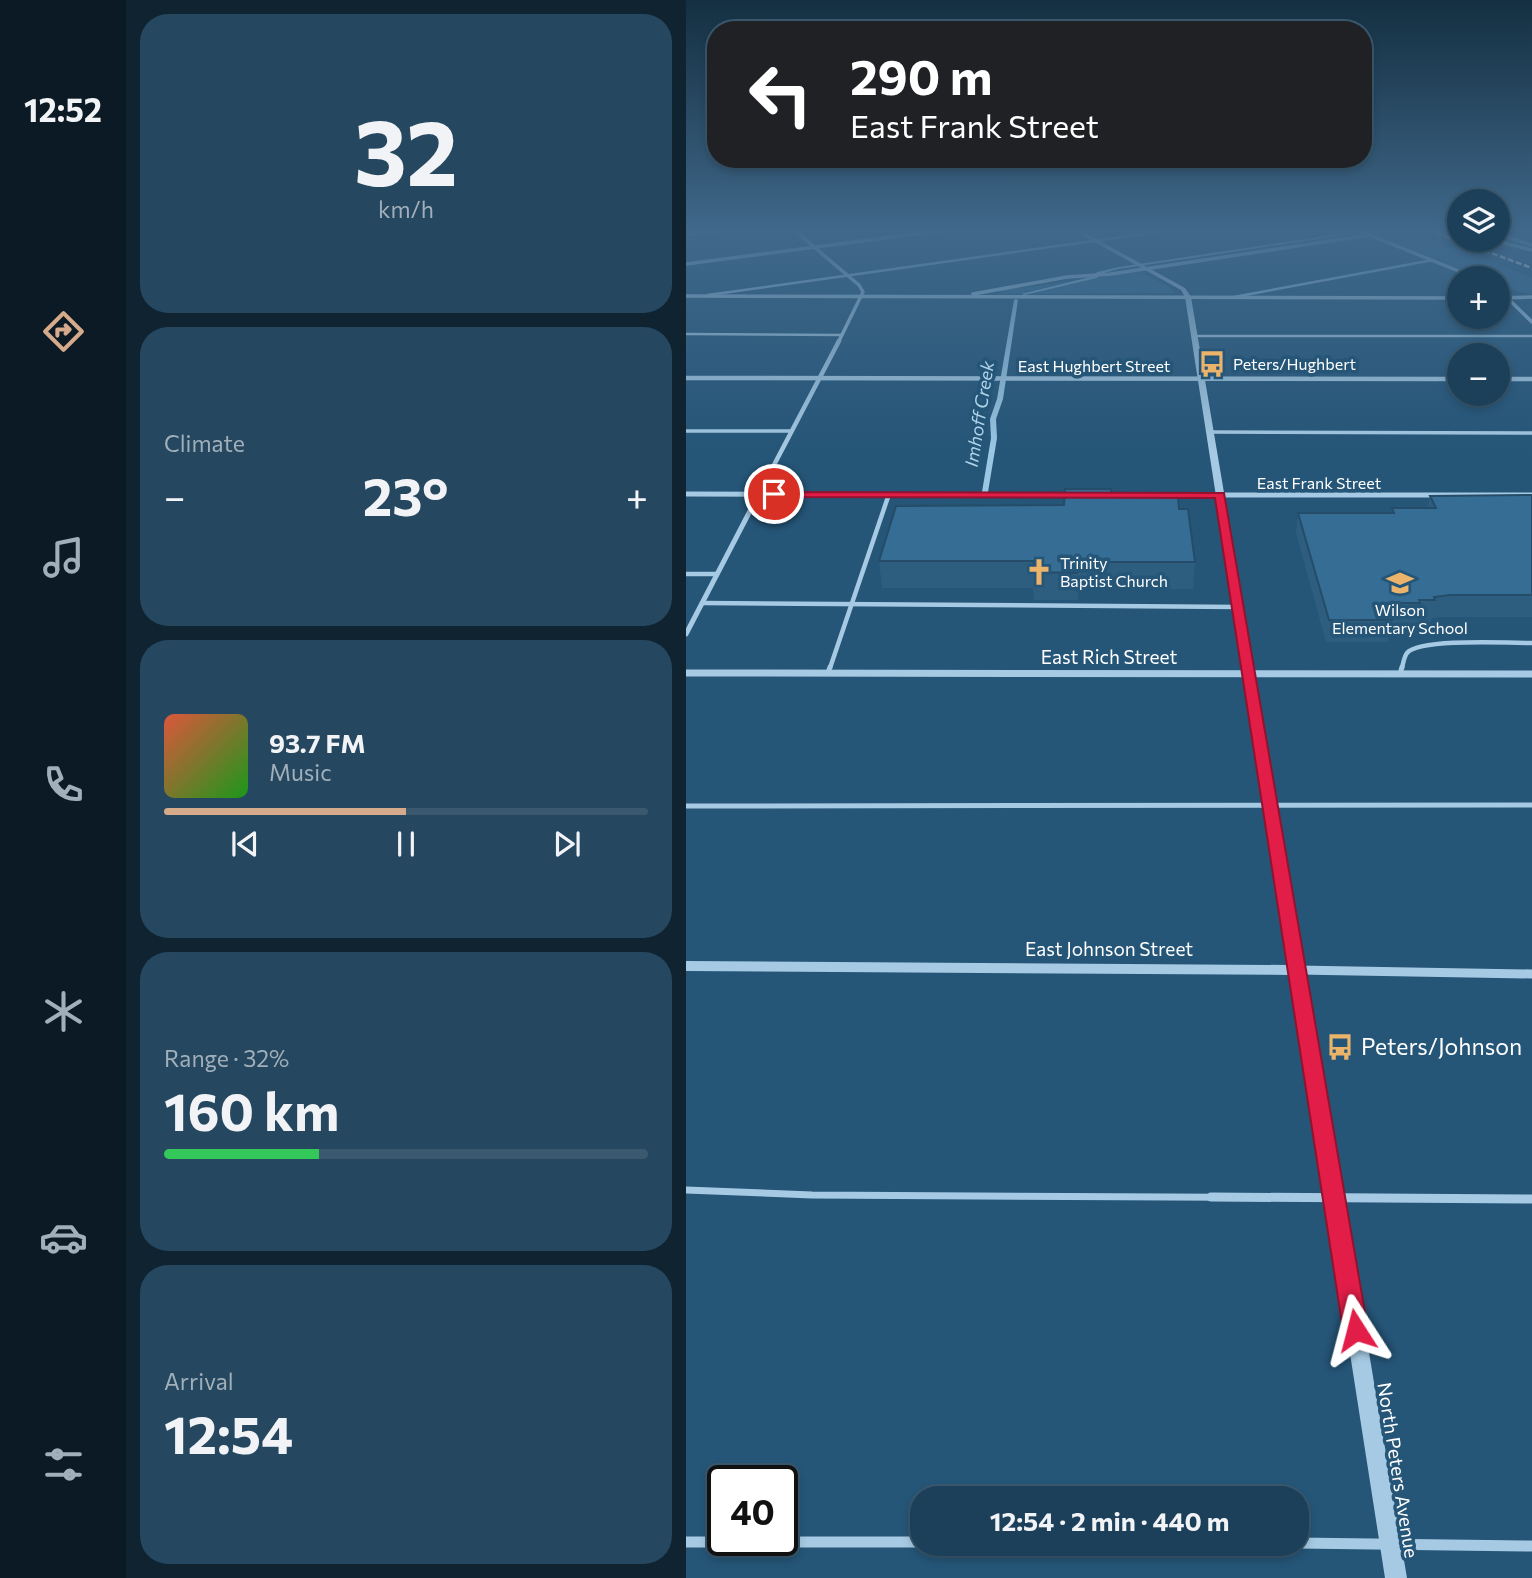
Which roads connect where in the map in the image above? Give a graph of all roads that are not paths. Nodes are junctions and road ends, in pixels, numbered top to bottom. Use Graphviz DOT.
graph roads {
  1 [pos="859,304"];
  2 [pos="1189,304"];
  3 [pos="1514,304"];
  4 [pos="1532,322"];
  5 [pos="686,334"];
  6 [pos="842,335"];
  7 [pos="1194,336"];
  8 [pos="1532,336"];
  9 [pos="686,378"];
  10 [pos="819,378"];
  11 [pos="1201,379"];
  12 [pos="1447,379"];
  13 [pos="1510,379"];
  14 [pos="1532,379"];
  15 [pos="686,431"];
  16 [pos="791,431"];
  17 [pos="1210,432"];
  18 [pos="1532,433"];
  19 [pos="686,494"];
  20 [pos="758,494"];
  21 [pos="889,494"];
  22 [pos="1083,495"];
  23 [pos="1096,495"];
  24 [pos="1220,495"];
  25 [pos="1532,495"];
  26 [pos="686,574"];
  27 [pos="717,574"];
  28 [pos="702,603"];
  29 [pos="851,604"];
  30 [pos="1239,607"];
  31 [pos="686,634"];
  32 [pos="1532,643"];
  33 [pos="686,673"];
  34 [pos="828,673"];
  35 [pos="1250,673"];
  36 [pos="1400,674"];
  37 [pos="1532,674"];
  38 [pos="1271,805"];
  39 [pos="1532,805"];
  40 [pos="686,806"];
  41 [pos="686,966"];
  42 [pos="1297,970"];
  43 [pos="1532,974"];
  44 [pos="686,1191"];
  45 [pos="1334,1197"];
  46 [pos="1532,1199"];
  47 [pos="686,1542"];
  48 [pos="910,1542"];
  49 [pos="1309,1544"];
  50 [pos="1390,1544"];
  51 [pos="1532,1546"];
  52 [pos="1396,1578"];
  1 -- 6 [label="street"];
  2 -- 7 [label="street, North Peters Avenue"];
  3 -- 4 [label="street"];
  5 -- 6 [label="lane"];
  6 -- 10 [label="street"];
  7 -- 8 [label="lane"];
  7 -- 11 [label="street, North Peters Avenue"];
  9 -- 10 [label="street, East Hughbert Street"];
  10 -- 11 [label="street, East Hughbert Street"];
  10 -- 16 [label="street"];
  11 -- 12 [label="street, East Hughbert Street"];
  11 -- 17 [label="street, North Peters Avenue"];
  13 -- 14 [label="street"];
  15 -- 16 [label="lane"];
  16 -- 20 [label="street"];
  17 -- 18 [label="lane"];
  17 -- 24 [label="street, North Peters Avenue"];
  19 -- 20 [label="street"];
  20 -- 21 [label="street"];
  20 -- 27 [label="street"];
  21 -- 22 [label="street"];
  21 -- 29 [label="lane"];
  23 -- 24 [label="street, East Frank Street"];
  24 -- 25 [label="street, East Frank Street"];
  24 -- 30 [label="street, North Peters Avenue"];
  26 -- 27 [label="lane"];
  27 -- 28 [label="street"];
  28 -- 29 [label="lane"];
  28 -- 31 [label="street"];
  29 -- 30 [label="lane"];
  29 -- 34 [label="lane"];
  30 -- 35 [label="street, North Peters Avenue"];
  32 -- 36 [label="lane"];
  33 -- 34 [label="street, East Rich Street"];
  34 -- 35 [label="street, East Rich Street"];
  35 -- 36 [label="street, East Rich Street"];
  35 -- 38 [label="street, North Peters Avenue"];
  36 -- 37 [label="street, East Rich Street"];
  38 -- 39 [label="lane"];
  38 -- 40 [label="lane"];
  38 -- 42 [label="street, North Peters Avenue"];
  41 -- 42 [label="street, East Johnson Street"];
  42 -- 43 [label="street, East Johnson Street"];
  42 -- 45 [label="street, North Peters Avenue"];
  44 -- 45 [label="lane"];
  45 -- 46 [label="lane"];
  45 -- 50 [label="street, North Peters Avenue"];
  47 -- 48 [label="street"];
  49 -- 50 [label="street"];
  50 -- 51 [label="street"];
  50 -- 52 [label="street, North Peters Avenue"];
}
